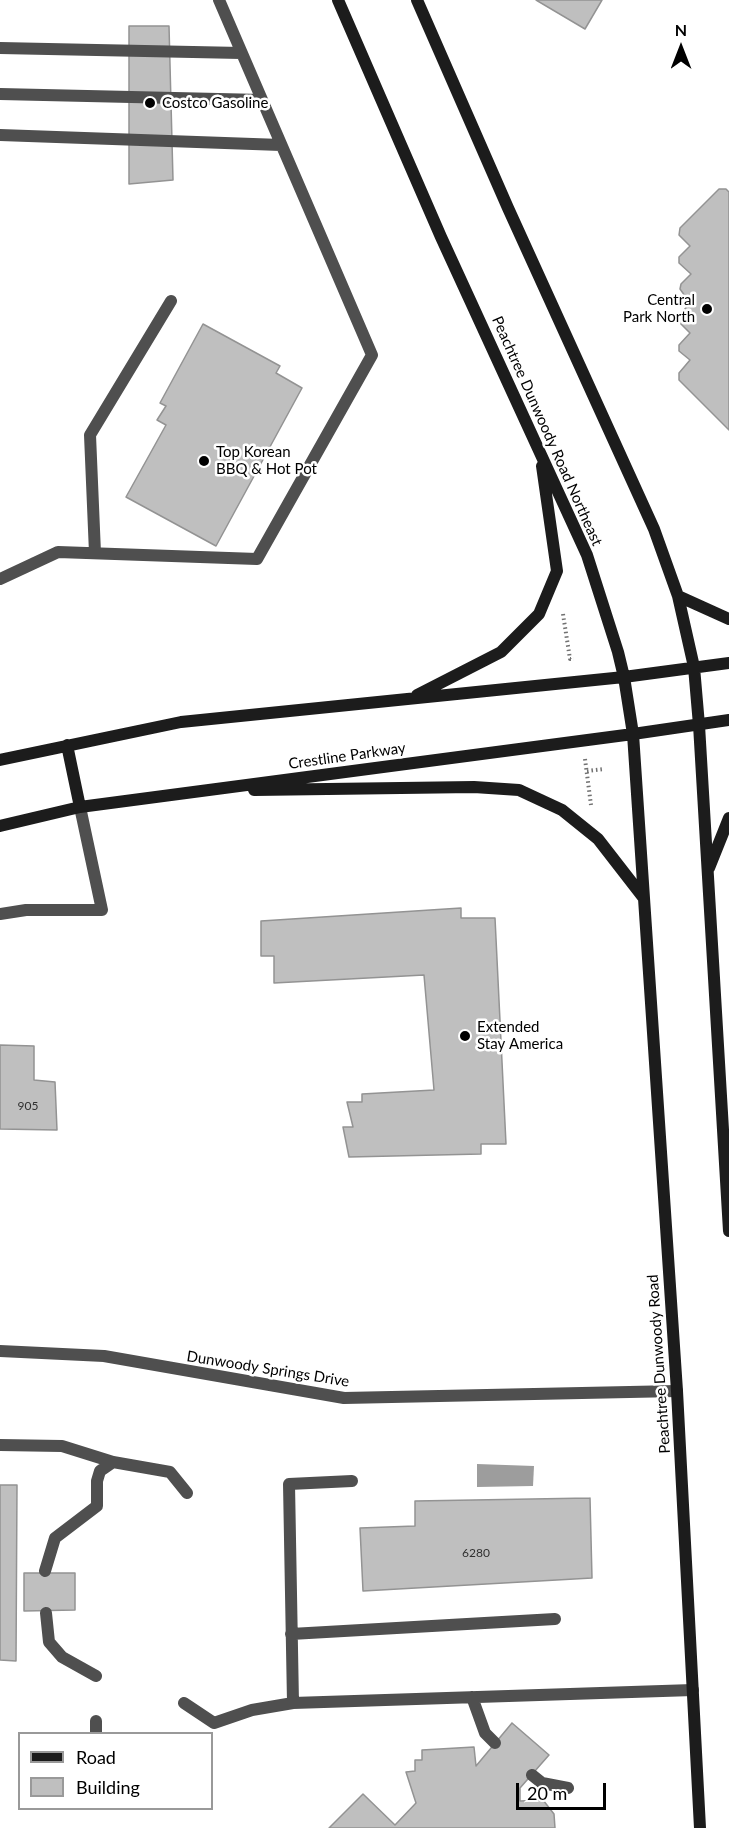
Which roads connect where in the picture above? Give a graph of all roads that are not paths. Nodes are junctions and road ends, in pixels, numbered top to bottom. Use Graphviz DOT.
graph roads {
  1 [pos="219,0"];
  2 [pos="338,0"];
  3 [pos="417,0"];
  4 [pos="0,48"];
  5 [pos="241,53"];
  6 [pos="0,94"];
  7 [pos="262,100"];
  8 [pos="0,135"];
  9 [pos="281,145"];
  10 [pos="171,301"];
  11 [pos="540,452"];
  12 [pos="95,553"];
  13 [pos="0,579"];
  14 [pos="678,596"];
  15 [pos="729,619"];
  16 [pos="729,663"];
  17 [pos="694,667"];
  18 [pos="624,677"];
  19 [pos="411,698"];
  20 [pos="729,720"];
  21 [pos="699,725"];
  22 [pos="633,734"];
  23 [pos="67,745"];
  24 [pos="0,760"];
  25 [pos="202,790"];
  26 [pos="80,807"];
  27 [pos="729,818"];
  28 [pos="0,826"];
  29 [pos="707,872"];
  30 [pos="643,898"];
  31 [pos="0,914"];
  32 [pos="729,1232"];
  33 [pos="0,1351"];
  34 [pos="677,1391"];
  35 [pos="0,1445"];
  36 [pos="113,1462"];
  37 [pos="352,1480"];
  38 [pos="187,1493"];
  39 [pos="45,1571"];
  40 [pos="46,1613"];
  41 [pos="555,1619"];
  42 [pos="291,1634"];
  43 [pos="96,1676"];
  44 [pos="693,1690"];
  45 [pos="472,1697"];
  46 [pos="184,1703"];
  47 [pos="293,1703"];
  48 [pos="495,1743"];
  49 [pos="532,1775"];
  50 [pos="568,1788"];
  51 [pos="700,1828"];
  1 -- 5 [label="street"];
  2 -- 11 [label="main road, Peachtree Dunwoody Road Northeast"];
  3 -- 14 [label="main road"];
  4 -- 5 [label="street"];
  5 -- 7 [label="street"];
  6 -- 7 [label="street"];
  7 -- 9 [label="street"];
  8 -- 9 [label="street"];
  9 -- 12 [label="street"];
  10 -- 12 [label="street"];
  11 -- 18 [label="main road, Peachtree Dunwoody Road Northeast"];
  11 -- 19 [label="main road"];
  12 -- 13 [label="street"];
  14 -- 15 [label="main road"];
  14 -- 17 [label="main road"];
  16 -- 17 [label="main road"];
  17 -- 18 [label="main road"];
  17 -- 21 [label="main road"];
  18 -- 19 [label="main road"];
  18 -- 22 [label="main road, Peachtree Dunwoody Road Northeast"];
  19 -- 23 [label="main road"];
  20 -- 21 [label="main road, Crestline Parkway"];
  21 -- 22 [label="main road, Crestline Parkway"];
  21 -- 29 [label="main road"];
  22 -- 25 [label="main road, Crestline Parkway"];
  22 -- 30 [label="main road, Peachtree Dunwoody Road Northeast"];
  23 -- 24 [label="main road"];
  23 -- 26 [label="main road"];
  25 -- 26 [label="main road, Crestline Parkway"];
  25 -- 30 [label="main road"];
  26 -- 28 [label="main road, Crestline Parkway"];
  26 -- 31 [label="street"];
  27 -- 29 [label="main road"];
  29 -- 32 [label="main road"];
  30 -- 34 [label="main road, Peachtree Dunwoody Road"];
  33 -- 34 [label="street, Dunwoody Springs Drive"];
  34 -- 44 [label="main road, Peachtree Dunwoody Road"];
  35 -- 36 [label="street"];
  36 -- 38 [label="street"];
  36 -- 39 [label="street"];
  37 -- 42 [label="street"];
  40 -- 43 [label="street"];
  41 -- 42 [label="street"];
  42 -- 47 [label="street"];
  44 -- 45 [label="street"];
  44 -- 51 [label="main road, Peachtree Dunwoody Road"];
  45 -- 47 [label="street"];
  45 -- 48 [label="street"];
  46 -- 47 [label="street"];
  49 -- 50 [label="street"];
}
